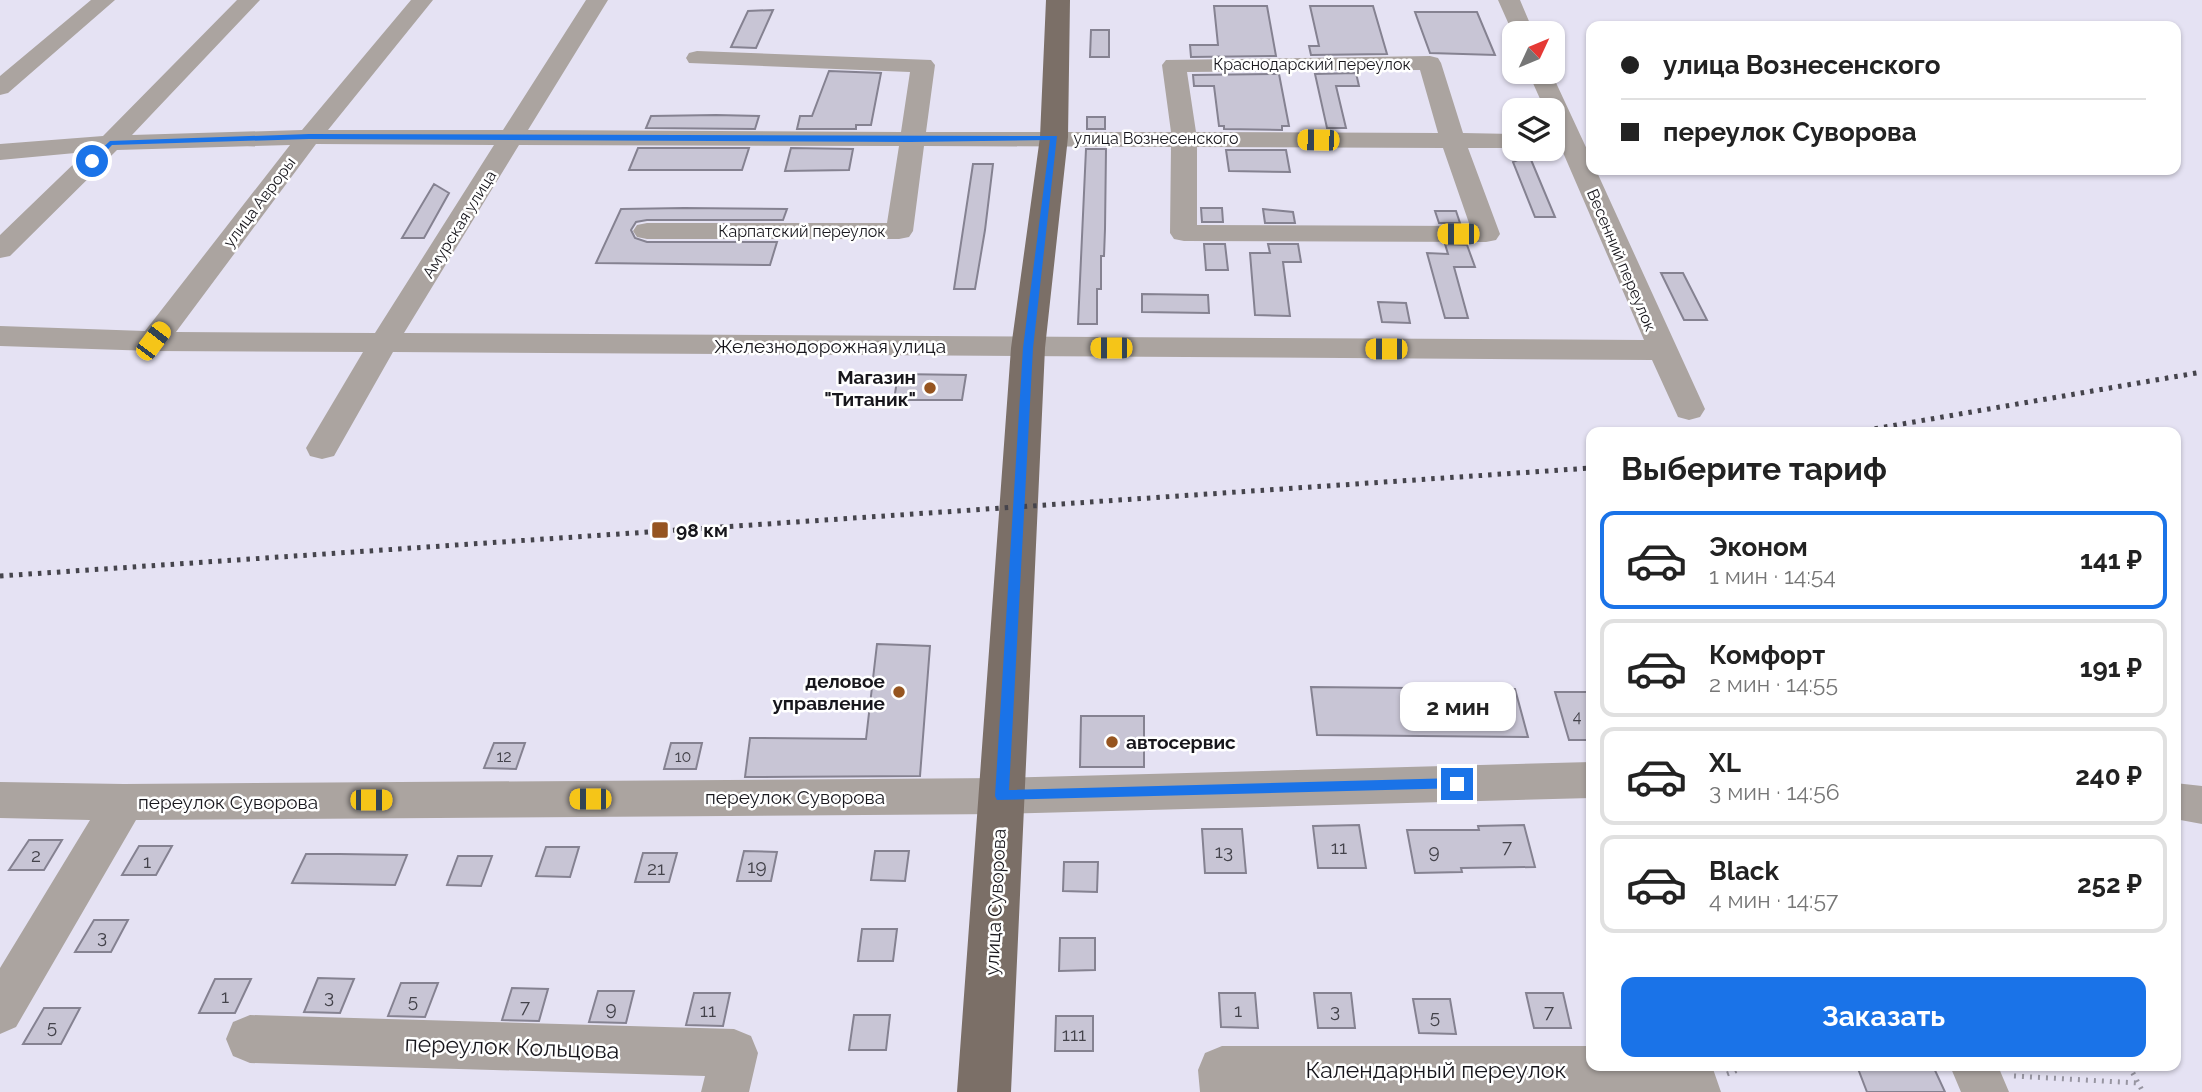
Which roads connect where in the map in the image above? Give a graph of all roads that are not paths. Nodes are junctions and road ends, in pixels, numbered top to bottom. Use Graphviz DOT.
graph roads {
  1 [pos="104,0"];
  2 [pos="249,0"];
  3 [pos="422,0"];
  4 [pos="597,0"];
  5 [pos="1058,0"];
  6 [pos="1509,0"];
  7 [pos="1518,21"];
  8 [pos="41,52"];
  9 [pos="0,54"];
  10 [pos="697,58"];
  11 [pos="0,88"];
  12 [pos="309,137"];
  13 [pos="1054,137"];
  14 [pos="1184,138"];
  15 [pos="512,139"];
  16 [pos="910,140"];
  17 [pos="1502,141"];
  18 [pos="1453,142"];
  19 [pos="110,143"];
  20 [pos="1565,148"];
  21 [pos="0,152"];
  22 [pos="647,231"];
  23 [pos="0,250"];
  24 [pos="0,336"];
  25 [pos="153,341"];
  26 [pos="383,343"];
  27 [pos="1028,348"];
  28 [pos="1661,350"];
  29 [pos="1689,409"];
  30 [pos="322,448"];
  31 [pos="1586,780"];
  32 [pos="1002,796"];
  33 [pos="0,800"];
  34 [pos="124,802"];
  35 [pos="2181,802"];
  36 [pos="2202,805"];
  37 [pos="0,1011"];
  38 [pos="250,1039"];
  39 [pos="1586,1070"];
  40 [pos="1690,1071"];
  41 [pos="725,1092"];
  42 [pos="984,1092"];
  43 [pos="1224,1092"];
  44 [pos="1697,1092"];
  1 -- 8 [label="street"];
  2 -- 19 [label="street"];
  3 -- 12 [label="street, улица Авроры"];
  4 -- 15 [label="street, Амурская улица"];
  5 -- 13 [label="main road, улица Суворова"];
  6 -- 7 [label="street"];
  8 -- 9 [label="street"];
  8 -- 11 [label="street"];
  10 -- 16 [label="street, Карпатский переулок"];
  12 -- 15 [label="street, улица Вознесенского"];
  12 -- 19 [label="street, улица Вознесенского"];
  12 -- 25 [label="street, улица Авроры"];
  13 -- 14 [label="street, улица Вознесенского"];
  13 -- 16 [label="street, улица Вознесенского"];
  13 -- 27 [label="main road, улица Суворова"];
  14 -- 18 [label="street, улица Вознесенского"];
  14 -- 18 [label="street, Краснодарский переулок"];
  14 -- 18 [label="street, Краснодарский переулок"];
  15 -- 16 [label="street, улица Вознесенского"];
  15 -- 26 [label="street, Амурская улица"];
  16 -- 22 [label="street, Карпатский переулок"];
  17 -- 18 [label="street, улица Вознесенского"];
  19 -- 21 [label="street, улица Вознесенского"];
  19 -- 23 [label="street"];
  20 -- 28 [label="street, Весенний переулок"];
  24 -- 25 [label="street, Железнодорожная улица"];
  25 -- 26 [label="street, Железнодорожная улица"];
  26 -- 27 [label="street, Железнодорожная улица"];
  26 -- 30 [label="street, Амурская улица"];
  27 -- 28 [label="street, Железнодорожная улица"];
  27 -- 32 [label="main road, улица Суворова"];
  28 -- 29 [label="street, Весенний переулок"];
  31 -- 32 [label="street, переулок Суворова"];
  32 -- 34 [label="street, переулок Суворова"];
  32 -- 42 [label="main road, улица Суворова"];
  33 -- 34 [label="street, переулок Суворова"];
  34 -- 37 [label="street"];
  35 -- 36 [label="street"];
  38 -- 41 [label="street, переулок Кольцова"];
  39 -- 43 [label="street, Календарный переулок"];
  40 -- 44 [label="street, Календарный переулок"];
}
